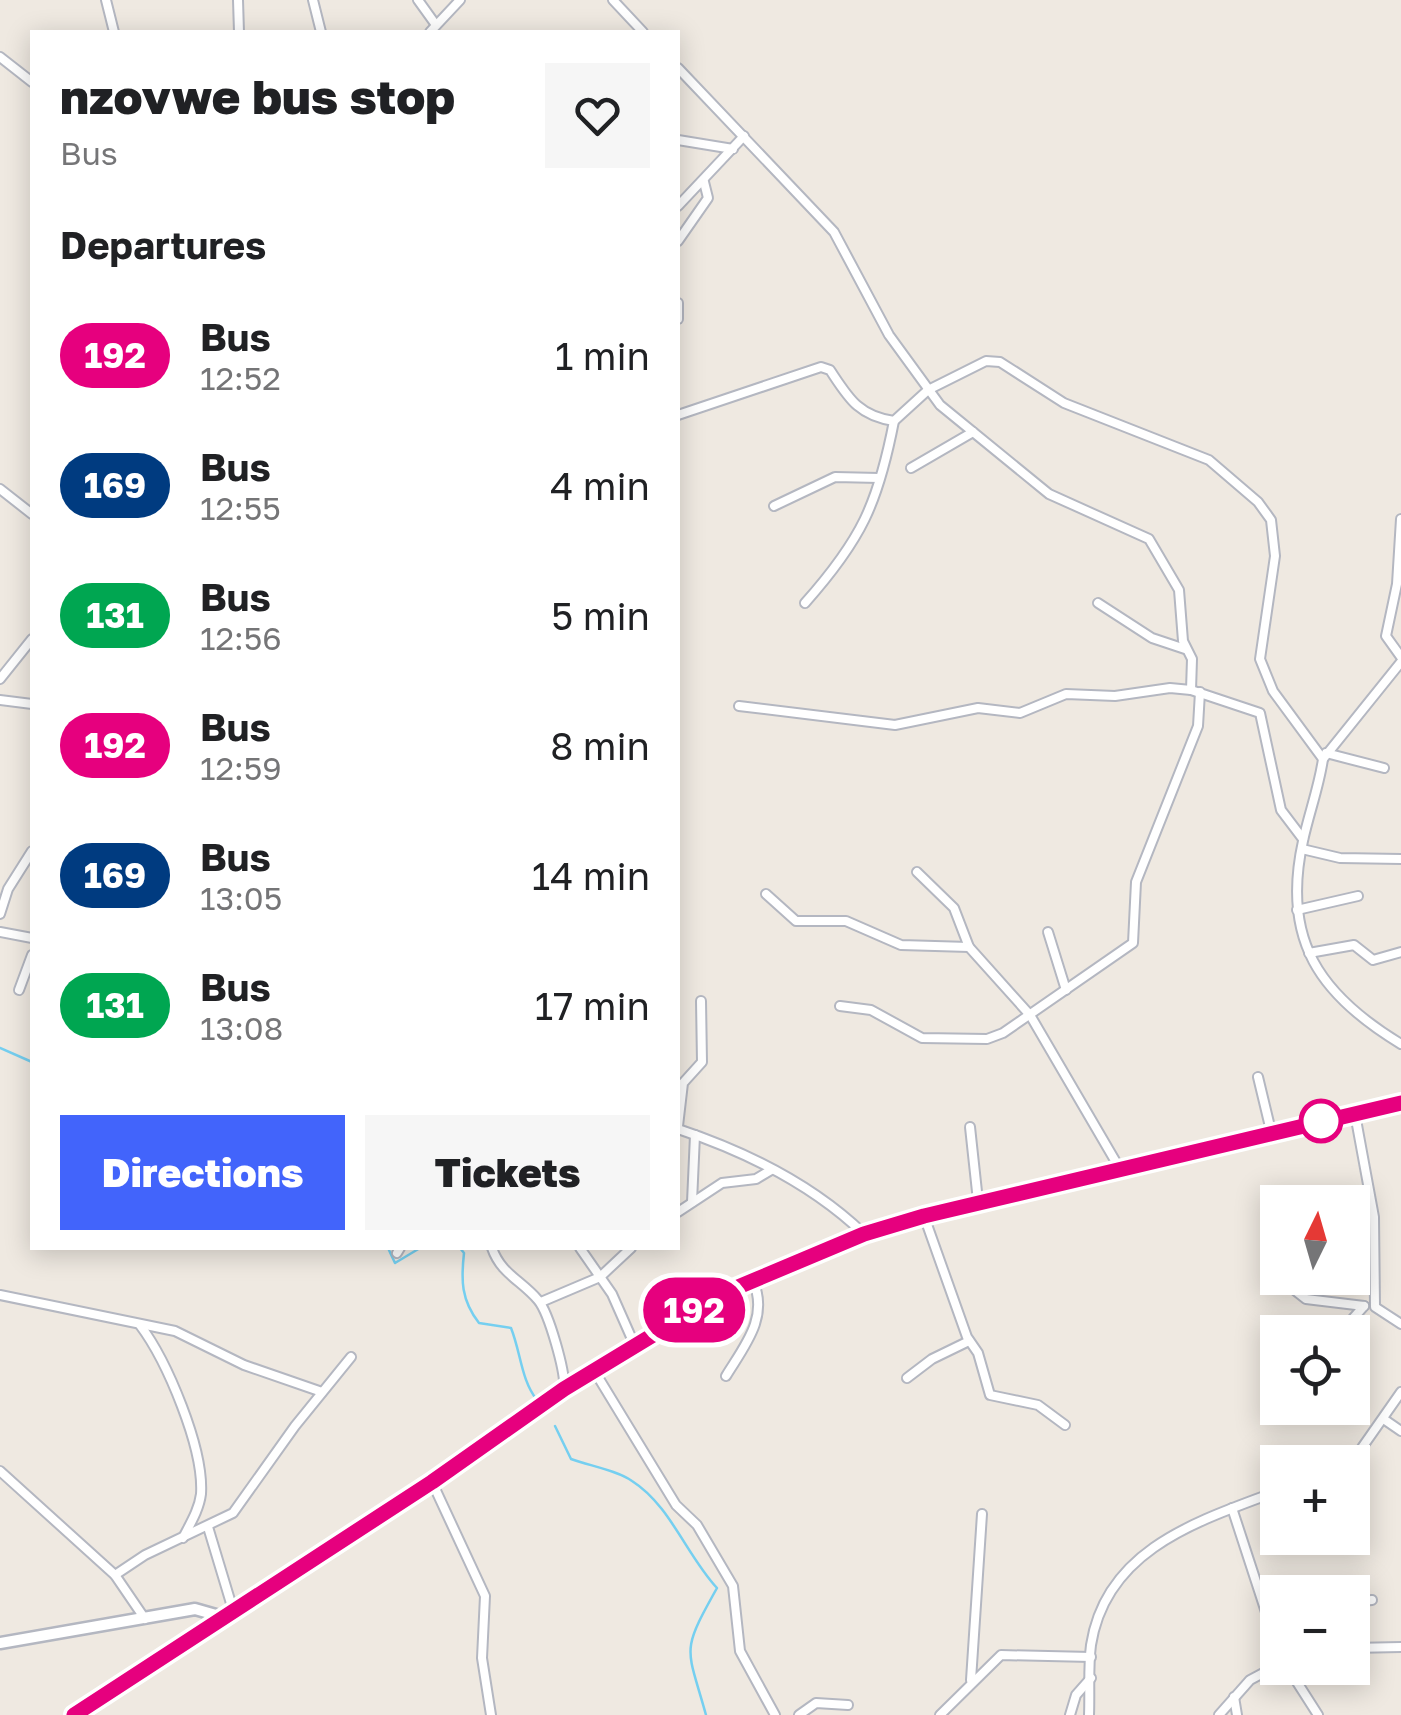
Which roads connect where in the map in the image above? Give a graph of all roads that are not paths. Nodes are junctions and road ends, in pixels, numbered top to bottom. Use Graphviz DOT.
graph roads {
  1 [pos="106,0"];
  2 [pos="238,0"];
  3 [pos="313,0"];
  4 [pos="418,0"];
  5 [pos="460,0"];
  6 [pos="612,0"];
  7 [pos="433,28"];
  8 [pos="114,30"];
  9 [pos="239,30"];
  10 [pos="320,30"];
  11 [pos="642,30"];
  12 [pos="0,57"];
  13 [pos="680,70"];
  14 [pos="30,80"];
  15 [pos="744,136"];
  16 [pos="680,140"];
  17 [pos="733,149"];
  18 [pos="704,182"];
  19 [pos="680,204"];
  20 [pos="680,238"];
  21 [pos="928,390"];
  22 [pos="680,414"];
  23 [pos="894,420"];
  24 [pos="972,432"];
  25 [pos="911,468"];
  26 [pos="880,478"];
  27 [pos="3,491"];
  28 [pos="0,504"];
  29 [pos="774,506"];
  30 [pos="30,512"];
  31 [pos="1401,520"];
  32 [pos="805,604"];
  33 [pos="1098,604"];
  34 [pos="30,642"];
  35 [pos="1185,649"];
  36 [pos="1401,659"];
  37 [pos="0,679"];
  38 [pos="1196,691"];
  39 [pos="0,700"];
  40 [pos="30,704"];
  41 [pos="739,706"];
  42 [pos="1325,756"];
  43 [pos="1384,768"];
  44 [pos="1303,839"];
  45 [pos="1302,849"];
  46 [pos="30,855"];
  47 [pos="1401,859"];
  48 [pos="917,872"];
  49 [pos="766,894"];
  50 [pos="1358,896"];
  51 [pos="1297,910"];
  52 [pos="0,914"];
  53 [pos="0,932"];
  54 [pos="1048,932"];
  55 [pos="30,938"];
  56 [pos="969,947"];
  57 [pos="1401,952"];
  58 [pos="1310,953"];
  59 [pos="30,960"];
  60 [pos="19,990"];
  61 [pos="1066,990"];
  62 [pos="700,1002"];
  63 [pos="840,1006"];
  64 [pos="1030,1015"];
  65 [pos="1401,1044"];
  66 [pos="1258,1077"];
  67 [pos="1401,1103"];
  68 [pos="680,1110"];
  69 [pos="1355,1114"];
  70 [pos="970,1127"];
  71 [pos="680,1129"];
  72 [pos="1271,1131"];
  73 [pos="696,1135"];
  74 [pos="1120,1169"];
  75 [pos="771,1170"];
  76 [pos="978,1201"];
  77 [pos="692,1202"];
  78 [pos="680,1211"];
  79 [pos="924,1216"];
  80 [pos="864,1234"];
  81 [pos="493,1250"];
  82 [pos="581,1250"];
  83 [pos="628,1250"];
  84 [pos="600,1278"];
  85 [pos="754,1281"];
  86 [pos="0,1295"];
  87 [pos="1300,1295"];
  88 [pos="1374,1295"];
  89 [pos="541,1302"];
  90 [pos="1364,1306"];
  91 [pos="1356,1315"];
  92 [pos="139,1324"];
  93 [pos="1401,1324"];
  94 [pos="969,1341"];
  95 [pos="635,1346"];
  96 [pos="352,1356"];
  97 [pos="595,1372"];
  98 [pos="726,1376"];
  99 [pos="906,1378"];
  100 [pos="564,1389"];
  101 [pos="322,1392"];
  102 [pos="1401,1392"];
  103 [pos="1385,1420"];
  104 [pos="1065,1425"];
  105 [pos="1401,1431"];
  106 [pos="1365,1445"];
  107 [pos="0,1471"];
  108 [pos="432,1482"];
  109 [pos="1260,1498"];
  110 [pos="1232,1508"];
  111 [pos="982,1514"];
  112 [pos="208,1527"];
  113 [pos="184,1538"];
  114 [pos="114,1574"];
  115 [pos="1260,1603"];
  116 [pos="228,1613"];
  117 [pos="145,1619"];
  118 [pos="0,1643"];
  119 [pos="1092,1644"];
  120 [pos="1370,1648"];
  121 [pos="1401,1648"];
  122 [pos="1070,1656"];
  123 [pos="1091,1658"];
  124 [pos="1090,1678"];
  125 [pos="1260,1678"];
  126 [pos="971,1680"];
  127 [pos="1299,1685"];
  128 [pos="1234,1697"];
  129 [pos="848,1705"];
  130 [pos="74,1715"];
  131 [pos="491,1715"];
  132 [pos="775,1715"];
  133 [pos="799,1715"];
  134 [pos="940,1715"];
  135 [pos="1070,1715"];
  136 [pos="1089,1715"];
  137 [pos="1218,1715"];
  138 [pos="1237,1715"];
  139 [pos="1318,1715"];
  1 -- 8 [label="street"];
  2 -- 9 [label="street"];
  3 -- 10 [label="street"];
  4 -- 7 [label="street"];
  5 -- 7 [label="street"];
  6 -- 11 [label="street"];
  12 -- 14 [label="street"];
  13 -- 15 [label="street"];
  15 -- 17 [label="street"];
  15 -- 21 [label="street"];
  16 -- 17 [label="street"];
  17 -- 18 [label="street"];
  18 -- 19 [label="street"];
  18 -- 20 [label="street"];
  21 -- 23 [label="street"];
  21 -- 24 [label="street"];
  21 -- 42 [label="street"];
  22 -- 23 [label="street"];
  23 -- 26 [label="street"];
  24 -- 25 [label="street"];
  24 -- 35 [label="street"];
  26 -- 29 [label="street"];
  26 -- 32 [label="street"];
  27 -- 28 [label="street"];
  27 -- 30 [label="street"];
  31 -- 36 [label="street"];
  33 -- 35 [label="street"];
  34 -- 37 [label="street"];
  35 -- 38 [label="street"];
  36 -- 42 [label="street"];
  38 -- 41 [label="street"];
  38 -- 44 [label="street"];
  38 -- 61 [label="street"];
  39 -- 40 [label="street"];
  42 -- 43 [label="street"];
  42 -- 44 [label="street"];
  44 -- 45 [label="street"];
  45 -- 47 [label="street"];
  45 -- 51 [label="street"];
  46 -- 52 [label="street"];
  48 -- 56 [label="street"];
  49 -- 56 [label="street"];
  50 -- 51 [label="street"];
  51 -- 58 [label="street"];
  53 -- 55 [label="street"];
  54 -- 61 [label="street"];
  56 -- 64 [label="street"];
  57 -- 58 [label="street"];
  58 -- 65 [label="street"];
  59 -- 60 [label="street"];
  61 -- 64 [label="street"];
  62 -- 68 [label="street"];
  63 -- 64 [label="street"];
  64 -- 74 [label="street"];
  66 -- 72 [label="street"];
  67 -- 69 [label="highway"];
  69 -- 72 [label="highway"];
  69 -- 88 [label="street"];
  70 -- 76 [label="street"];
  71 -- 73 [label="street"];
  72 -- 74 [label="highway"];
  73 -- 75 [label="street"];
  73 -- 77 [label="street"];
  74 -- 76 [label="highway"];
  75 -- 77 [label="street"];
  75 -- 80 [label="street"];
  76 -- 79 [label="highway"];
  77 -- 78 [label="street"];
  79 -- 80 [label="highway"];
  79 -- 94 [label="street"];
  80 -- 85 [label="highway"];
  81 -- 89 [label="street"];
  82 -- 84 [label="street"];
  83 -- 84 [label="street"];
  84 -- 89 [label="street"];
  84 -- 95 [label="street"];
  85 -- 95 [label="highway"];
  85 -- 98 [label="street"];
  86 -- 92 [label="street"];
  87 -- 90 [label="street"];
  88 -- 90 [label="street"];
  88 -- 93 [label="street"];
  89 -- 100 [label="street"];
  90 -- 91 [label="street"];
  92 -- 101 [label="street"];
  92 -- 113 [label="street"];
  94 -- 99 [label="street"];
  94 -- 104 [label="street"];
  95 -- 97 [label="highway"];
  96 -- 101 [label="street"];
  97 -- 100 [label="highway"];
  97 -- 132 [label="street"];
  100 -- 108 [label="highway"];
  101 -- 112 [label="street"];
  102 -- 103 [label="street"];
  103 -- 105 [label="street"];
  103 -- 106 [label="street"];
  107 -- 114 [label="street"];
  108 -- 116 [label="highway"];
  108 -- 131 [label="street"];
  109 -- 110 [label="street"];
  110 -- 115 [label="street"];
  110 -- 119 [label="street"];
  111 -- 126 [label="street"];
  112 -- 113 [label="street"];
  112 -- 116 [label="street"];
  113 -- 114 [label="street"];
  114 -- 117 [label="street"];
  116 -- 117 [label="street"];
  116 -- 130 [label="highway"];
  117 -- 118 [label="street"];
  119 -- 122 [label="street"];
  119 -- 123 [label="street"];
  120 -- 121 [label="street"];
  122 -- 123 [label="street"];
  122 -- 126 [label="street"];
  123 -- 124 [label="street"];
  124 -- 135 [label="street"];
  124 -- 136 [label="street"];
  125 -- 128 [label="street"];
  126 -- 134 [label="street"];
  127 -- 139 [label="street"];
  128 -- 137 [label="street"];
  128 -- 138 [label="street"];
  129 -- 133 [label="street"];
}
